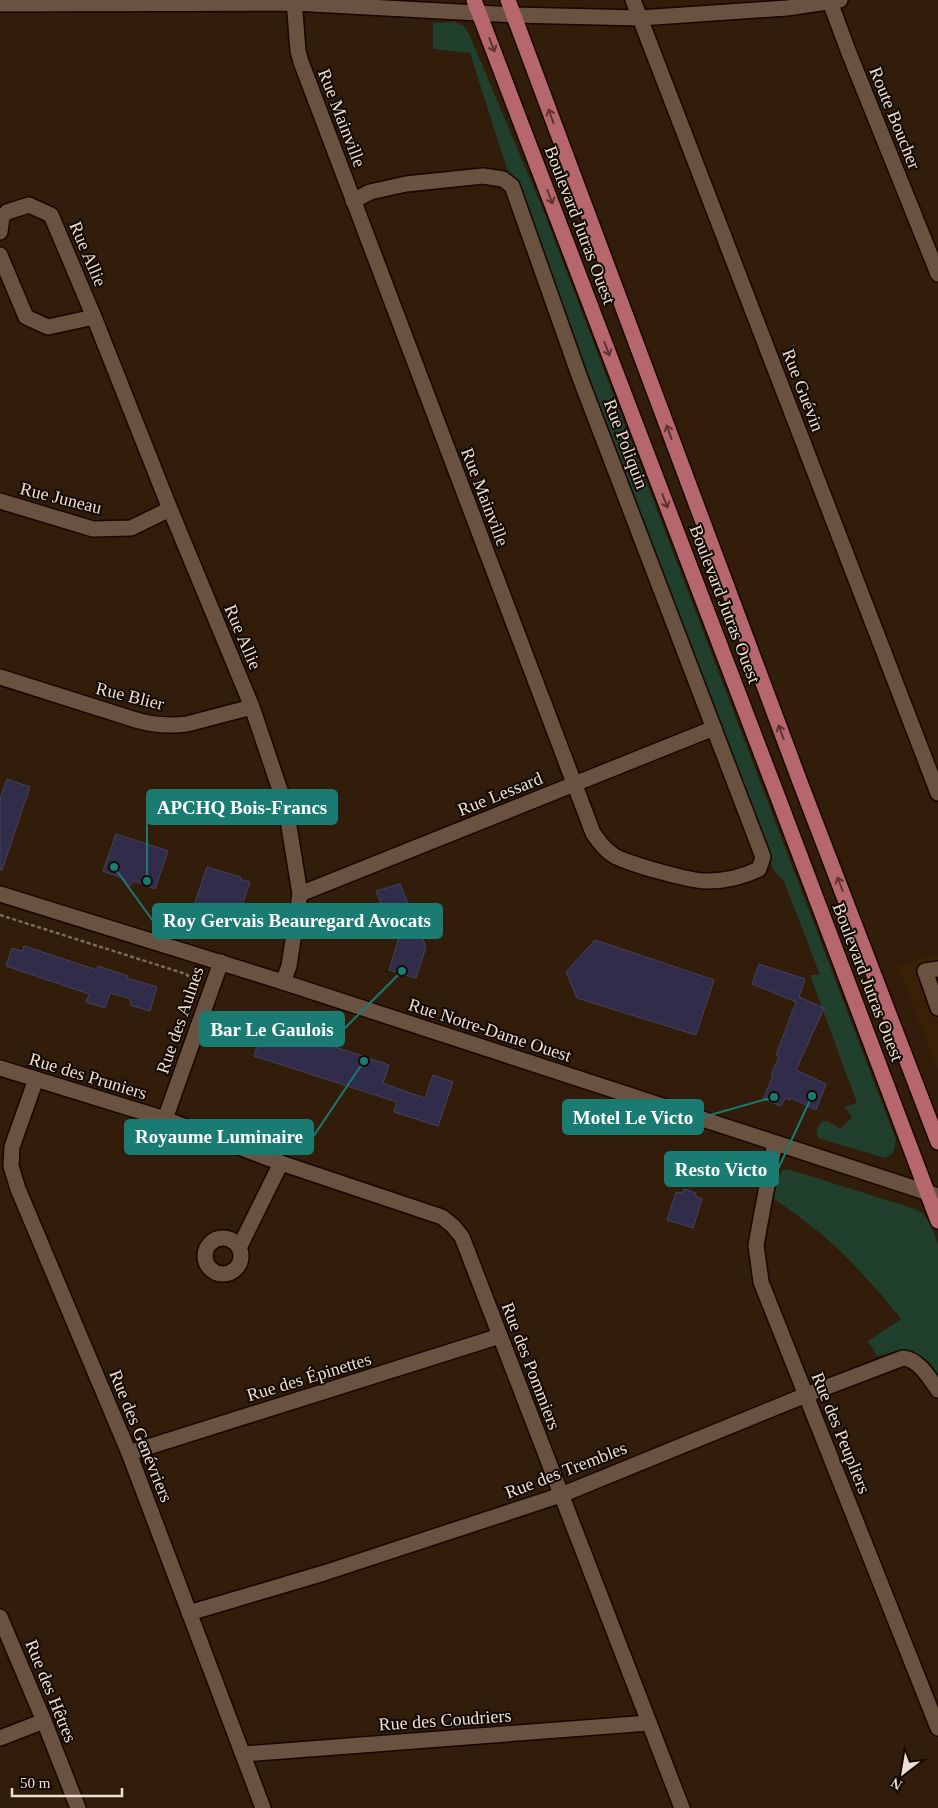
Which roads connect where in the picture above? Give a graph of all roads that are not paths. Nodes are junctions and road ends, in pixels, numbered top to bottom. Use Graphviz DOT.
graph roads {
  1 [pos="508,0"];
  2 [pos="633,0"];
  3 [pos="835,1"];
  4 [pos="294,2"];
  5 [pos="0,4"];
  6 [pos="477,6"];
  7 [pos="514,14"];
  8 [pos="640,18"];
  9 [pos="353,200"];
  10 [pos="0,232"];
  11 [pos="0,255"];
  12 [pos="938,274"];
  13 [pos="94,317"];
  14 [pos="0,501"];
  15 [pos="170,509"];
  16 [pos="0,677"];
  17 [pos="252,708"];
  18 [pos="714,728"];
  19 [pos="574,784"];
  20 [pos="938,793"];
  21 [pos="759,869"];
  22 [pos="0,894"];
  23 [pos="300,894"];
  24 [pos="220,962"];
  25 [pos="938,969"];
  26 [pos="283,982"];
  27 [pos="938,1008"];
  28 [pos="0,1068"];
  29 [pos="914,1077"];
  30 [pos="36,1079"];
  31 [pos="938,1111"];
  32 [pos="165,1119"];
  33 [pos="938,1142"];
  34 [pos="775,1143"];
  35 [pos="281,1163"];
  36 [pos="933,1194"];
  37 [pos="938,1221"];
  38 [pos="239,1248"];
  39 [pos="500,1336"];
  40 [pos="938,1390"];
  41 [pos="806,1395"];
  42 [pos="129,1452"];
  43 [pos="561,1495"];
  44 [pos="189,1613"];
  45 [pos="0,1617"];
  46 [pos="935,1711"];
  47 [pos="44,1722"];
  48 [pos="649,1723"];
  49 [pos="938,1728"];
  50 [pos="0,1738"];
  51 [pos="243,1754"];
  52 [pos="78,1808"];
  53 [pos="263,1808"];
  54 [pos="682,1808"];
  1 -- 7 [label="main road, Boulevard Jutras Ouest"];
  2 -- 8 [label="street, Rue Guévin"];
  3 -- 8 [label="street"];
  3 -- 12 [label="street, Route Boucher"];
  4 -- 5 [label="street"];
  4 -- 6 [label="street"];
  4 -- 9 [label="street, Rue Mainville"];
  6 -- 7 [label="street"];
  6 -- 36 [label="main road, Boulevard Jutras Ouest, one-way"];
  7 -- 8 [label="street"];
  29 -- 7 [label="main road, Boulevard Jutras Ouest, one-way"];
  8 -- 20 [label="street, Rue Guévin"];
  9 -- 18 [label="street, Rue Poliquin"];
  9 -- 19 [label="street, Rue Mainville"];
  10 -- 13 [label="street, Rue Allie"];
  11 -- 13 [label="street"];
  13 -- 15 [label="street, Rue Allie"];
  14 -- 15 [label="street, Rue Juneau"];
  15 -- 17 [label="street, Rue Allie"];
  16 -- 17 [label="street, Rue Blier"];
  17 -- 23 [label="street, Rue Allie"];
  18 -- 19 [label="street, Rue Lessard"];
  18 -- 21 [label="street, Rue Poliquin"];
  19 -- 21 [label="street, Rue Mainville"];
  19 -- 23 [label="street, Rue Lessard"];
  22 -- 24 [label="street, Rue Notre-Dame Ouest"];
  23 -- 26 [label="street, Rue Allie"];
  24 -- 26 [label="street, Rue Notre-Dame Ouest"];
  24 -- 32 [label="street, Rue des Aulnes"];
  25 -- 27 [label="street"];
  26 -- 34 [label="street, Rue Notre-Dame Ouest"];
  28 -- 30 [label="street, Rue des Pruniers"];
  29 -- 31 [label="main road"];
  29 -- 33 [label="main road, Boulevard Jutras Ouest"];
  30 -- 32 [label="street, Rue des Pruniers"];
  30 -- 42 [label="street, Rue des Genévriers"];
  32 -- 35 [label="street, Rue des Pommiers"];
  34 -- 36 [label="street, Rue Notre-Dame Ouest"];
  34 -- 41 [label="street, Rue des Peupliers"];
  35 -- 38 [label="street"];
  35 -- 39 [label="street, Rue des Pommiers"];
  36 -- 37 [label="main road, Boulevard Jutras Ouest"];
  39 -- 42 [label="street, Rue des Épinettes"];
  39 -- 43 [label="street, Rue des Pommiers"];
  40 -- 41 [label="street, Rue des Trembles"];
  41 -- 43 [label="street, Rue des Trembles"];
  41 -- 46 [label="street, Rue des Peupliers"];
  42 -- 44 [label="street, Rue des Genévriers"];
  43 -- 44 [label="street, Rue des Trembles"];
  43 -- 48 [label="street, Rue des Pommiers"];
  44 -- 51 [label="street, Rue des Genévriers"];
  45 -- 47 [label="street, Rue des Hêtres"];
  46 -- 49 [label="street, Rue des Peupliers"];
  47 -- 50 [label="street"];
  47 -- 52 [label="street, Rue des Hêtres"];
  48 -- 51 [label="street, Rue des Coudriers"];
  48 -- 54 [label="street, Rue des Pommiers"];
  51 -- 53 [label="street, Rue des Genévriers"];
}
